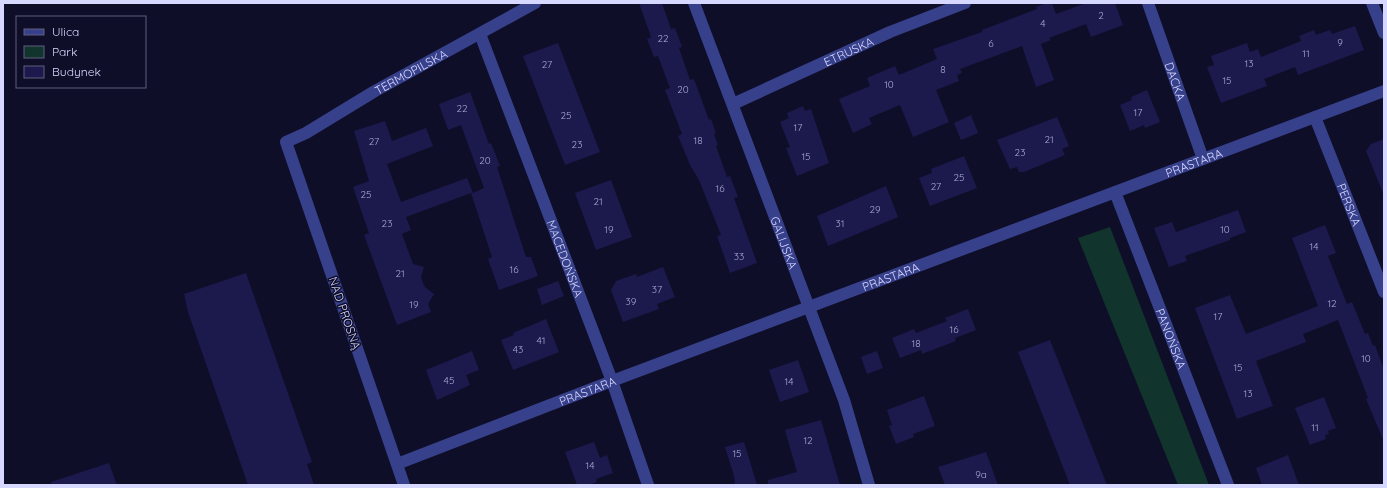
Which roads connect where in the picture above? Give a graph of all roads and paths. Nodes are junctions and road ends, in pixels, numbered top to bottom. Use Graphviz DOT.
graph roads {
  1 [pos="535,3"];
  2 [pos="694,3"];
  3 [pos="965,3"];
  4 [pos="1148,3"];
  5 [pos="1372,3"];
  6 [pos="1384,33"];
  7 [pos="480,34"];
  8 [pos="1384,91"];
  9 [pos="733,104"];
  10 [pos="1315,117"];
  11 [pos="286,142"];
  12 [pos="1204,159"];
  13 [pos="1115,192"];
  14 [pos="1384,292"];
  15 [pos="810,306"];
  16 [pos="612,381"];
  17 [pos="397,464"];
  18 [pos="404,485"];
  19 [pos="648,485"];
  20 [pos="869,485"];
  21 [pos="1228,485"];
  1 -- 7 [label="street, TERMOPILSKA"];
  2 -- 9 [label="street, GALIJSKA"];
  3 -- 9 [label="street, ETRUSKA"];
  4 -- 12 [label="street, DACKA"];
  5 -- 6 [label="street"];
  7 -- 11 [label="street, TERMOPILSKA"];
  7 -- 16 [label="street, MACEDOŃSKA"];
  8 -- 10 [label="street, PRASTARA"];
  9 -- 15 [label="street, GALIJSKA"];
  10 -- 12 [label="street, PRASTARA"];
  10 -- 14 [label="street, PERSKA"];
  11 -- 17 [label="street, NAD PROSNĄ"];
  12 -- 13 [label="street, PRASTARA"];
  13 -- 15 [label="street, PRASTARA"];
  13 -- 21 [label="street, PANOŃSKA"];
  15 -- 16 [label="street, PRASTARA"];
  15 -- 20 [label="street, GALIJSKA"];
  16 -- 17 [label="street, PRASTARA"];
  16 -- 19 [label="street, MACEDOŃSKA"];
  17 -- 18 [label="street, NAD PROSNĄ"];
}
